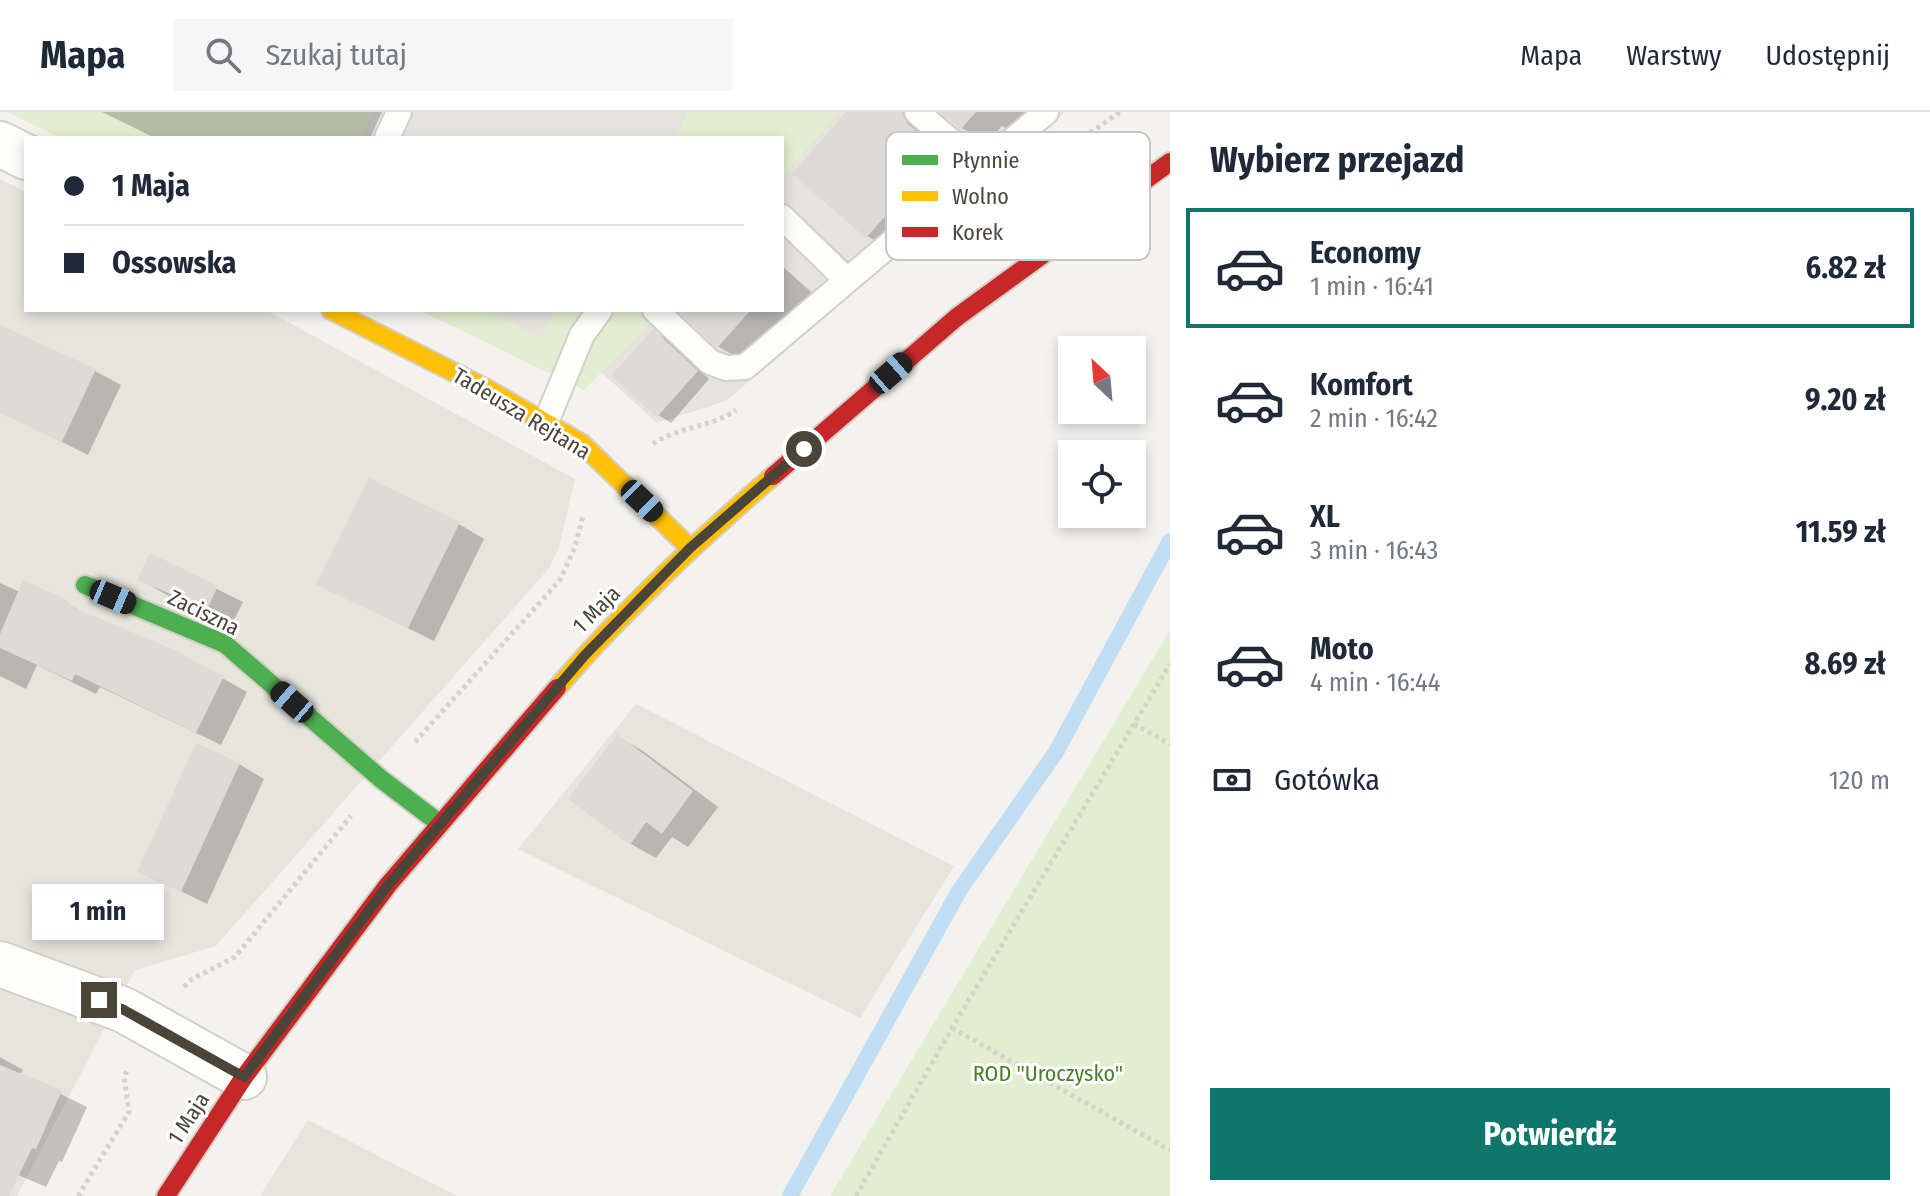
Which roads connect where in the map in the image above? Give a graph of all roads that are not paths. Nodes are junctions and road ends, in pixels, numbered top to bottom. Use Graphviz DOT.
graph roads {
  1 [pos="399,112"];
  2 [pos="917,112"];
  3 [pos="1046,112"];
  4 [pos="940,132"];
  5 [pos="1022,132"];
  6 [pos="388,136"];
  7 [pos="0,144"];
  8 [pos="24,156"];
  9 [pos="1170,162"];
  10 [pos="1150,177"];
  11 [pos="784,219"];
  12 [pos="886,247"];
  13 [pos="1035,260"];
  14 [pos="847,280"];
  15 [pos="335,312"];
  16 [pos="599,312"];
  17 [pos="657,312"];
  18 [pos="546,422"];
  19 [pos="690,548"];
  20 [pos="85,585"];
  21 [pos="439,823"];
  22 [pos="0,964"];
  23 [pos="244,1077"];
  24 [pos="166,1196"];
  1 -- 6 [label="lane"];
  2 -- 4 [label="lane"];
  3 -- 5 [label="lane"];
  7 -- 8 [label="street"];
  9 -- 10 [label="main road, 1 Maja"];
  11 -- 14 [label="lane"];
  12 -- 14 [label="lane"];
  13 -- 19 [label="main road, 1 Maja"];
  14 -- 17 [label="lane"];
  15 -- 18 [label="main road, Tadeusza Rejtana"];
  16 -- 18 [label="lane"];
  18 -- 19 [label="main road, Tadeusza Rejtana"];
  19 -- 21 [label="main road, 1 Maja"];
  20 -- 21 [label="main road, Zaciszna"];
  21 -- 23 [label="main road, 1 Maja"];
  22 -- 23 [label="street"];
  23 -- 24 [label="main road, 1 Maja"];
}
